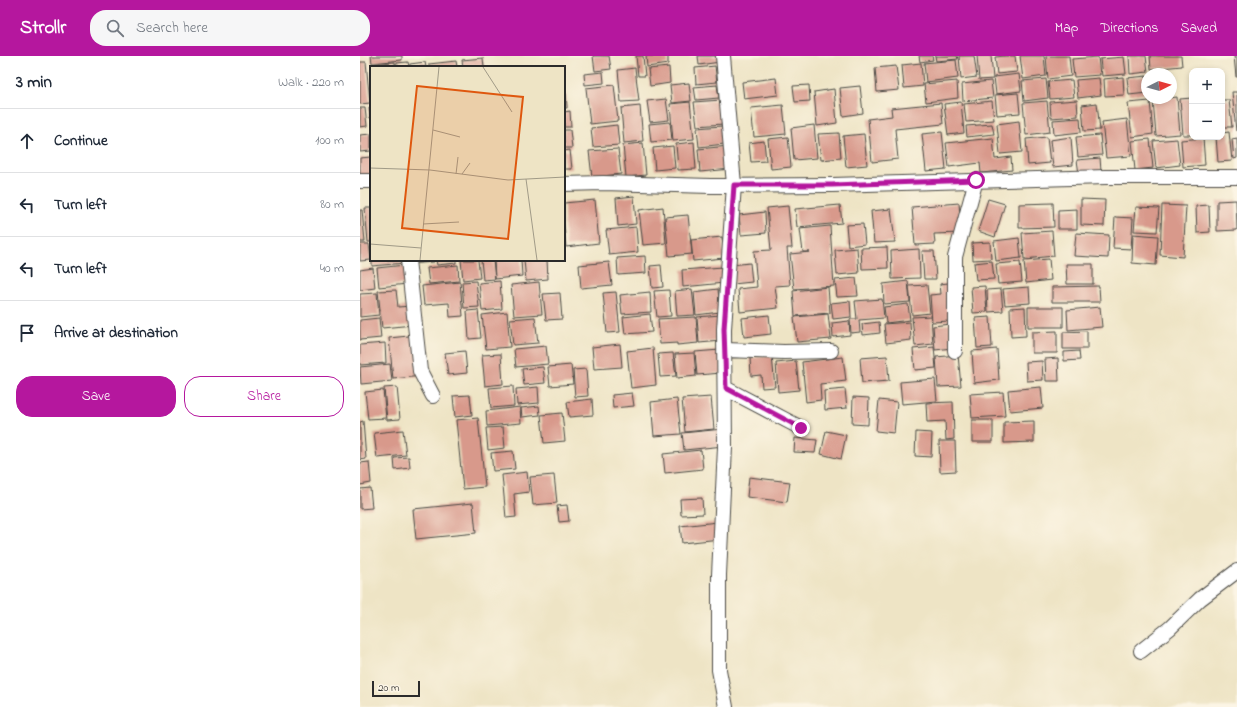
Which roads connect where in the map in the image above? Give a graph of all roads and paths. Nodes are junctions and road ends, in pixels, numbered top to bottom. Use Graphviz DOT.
graph roads {
  1 [pos="723,56"];
  2 [pos="1237,176"];
  3 [pos="976,180"];
  4 [pos="565,184"];
  5 [pos="734,185"];
  6 [pos="408,261"];
  7 [pos="725,350"];
  8 [pos="831,351"];
  9 [pos="955,351"];
  10 [pos="726,388"];
  11 [pos="433,396"];
  12 [pos="801,428"];
  13 [pos="1237,571"];
  14 [pos="1141,651"];
  15 [pos="726,707"];
  1 -- 5 [label="street"];
  2 -- 3 [label="street"];
  3 -- 5 [label="street"];
  3 -- 9 [label="street"];
  4 -- 5 [label="street"];
  5 -- 7 [label="street"];
  6 -- 11 [label="street"];
  7 -- 8 [label="street"];
  7 -- 10 [label="street"];
  10 -- 12 [label="street"];
  10 -- 15 [label="street"];
  13 -- 14 [label="street"];
}
